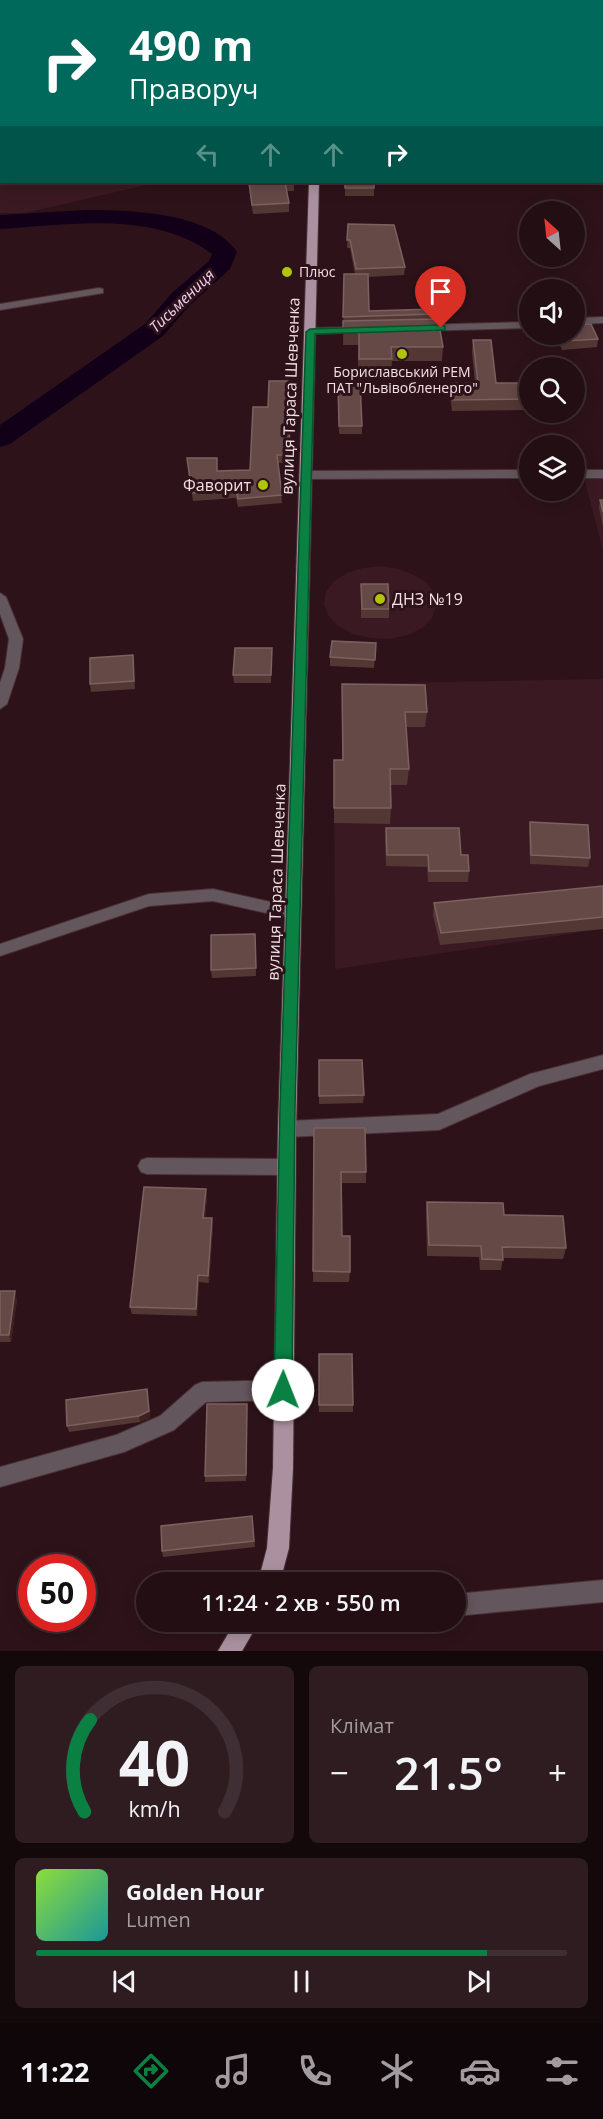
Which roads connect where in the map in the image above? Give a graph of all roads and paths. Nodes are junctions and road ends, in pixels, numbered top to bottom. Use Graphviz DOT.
graph roads {
  1 [pos="314,183"];
  2 [pos="99,291"];
  3 [pos="0,307"];
  4 [pos="603,320"];
  5 [pos="585,321"];
  6 [pos="519,325"];
  7 [pos="402,329"];
  8 [pos="368,330"];
  9 [pos="310,332"];
  10 [pos="519,474"];
  11 [pos="585,474"];
  12 [pos="603,474"];
  13 [pos="305,475"];
  14 [pos="0,597"];
  15 [pos="0,656"];
  16 [pos="12,668"];
  17 [pos="0,705"];
  18 [pos="293,913"];
  19 [pos="0,950"];
  20 [pos="603,1062"];
  21 [pos="287,1129"];
  22 [pos="147,1166"];
  23 [pos="286,1167"];
  24 [pos="283,1390"];
  25 [pos="0,1477"];
  26 [pos="271,1572"];
  27 [pos="603,1591"];
  28 [pos="466,1604"];
  29 [pos="241,1632"];
  30 [pos="229,1651"];
  1 -- 9 [label="main road, вулиця Тараса Шевченка"];
  2 -- 3 [label="street"];
  4 -- 5 [label="street"];
  6 -- 7 [label="street"];
  8 -- 9 [label="street"];
  9 -- 13 [label="main road, вулиця Тараса Шевченка"];
  10 -- 13 [label="street"];
  11 -- 12 [label="street"];
  13 -- 18 [label="main road, вулиця Тараса Шевченка"];
  14 -- 16 [label="street"];
  15 -- 16 [label="street"];
  16 -- 17 [label="street"];
  18 -- 19 [label="street"];
  18 -- 21 [label="main road, вулиця Тараса Шевченка"];
  20 -- 21 [label="street"];
  21 -- 23 [label="main road, вулиця Тараса Шевченка"];
  22 -- 23 [label="street"];
  23 -- 24 [label="main road, вулиця Тараса Шевченка"];
  24 -- 25 [label="street"];
  24 -- 26 [label="main road, вулиця Тараса Шевченка"];
  27 -- 28 [label="street"];
  29 -- 30 [label="main road"];
}
